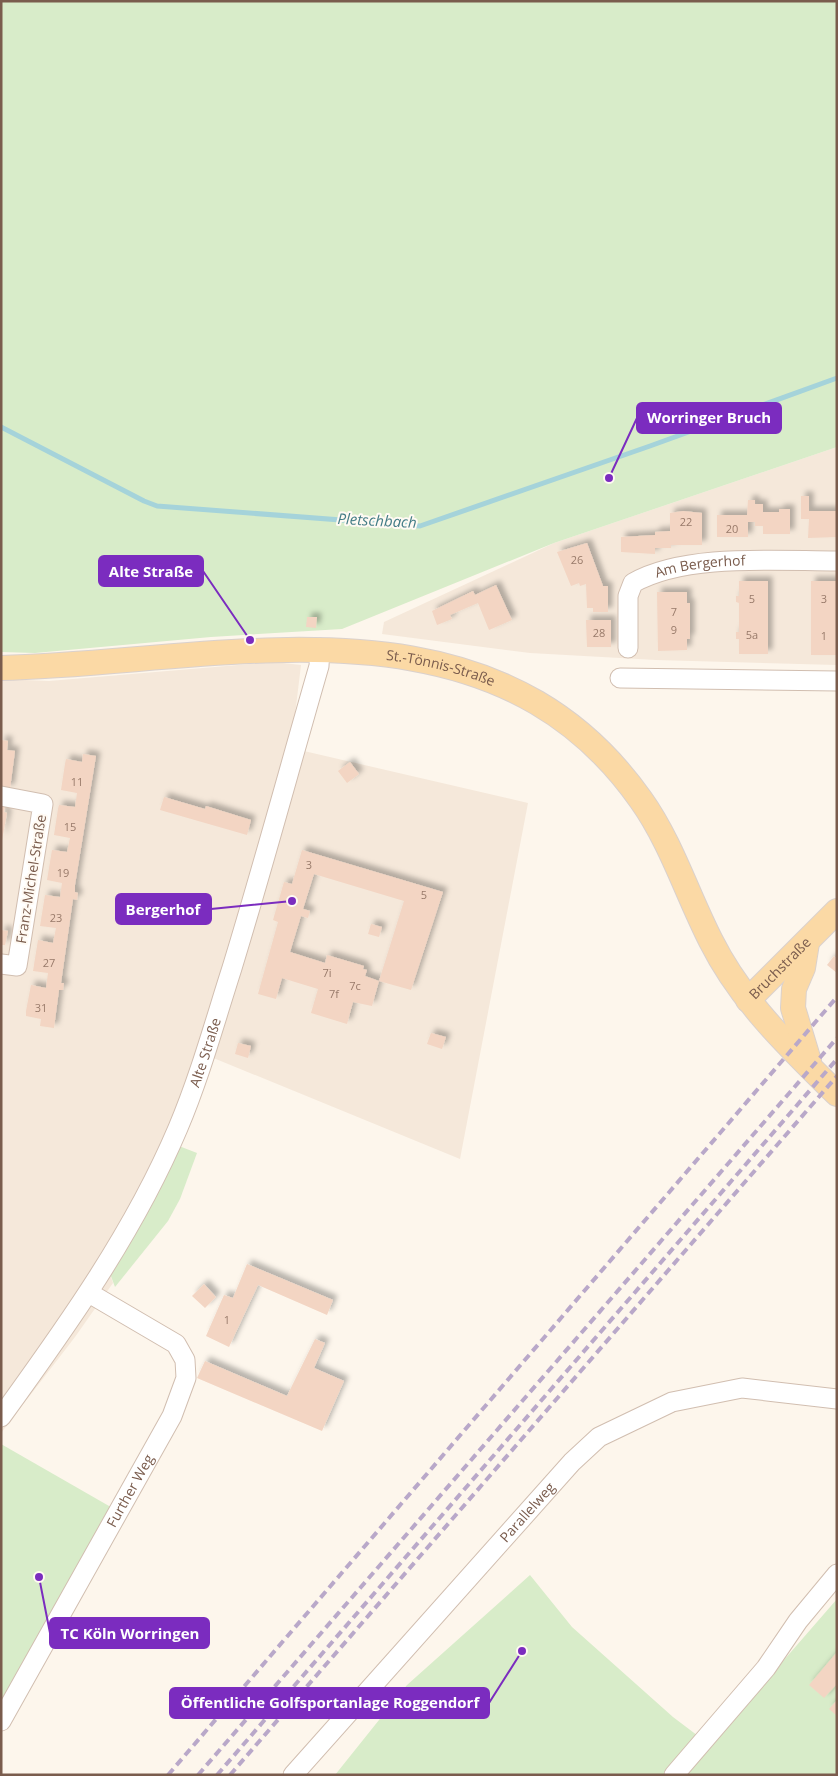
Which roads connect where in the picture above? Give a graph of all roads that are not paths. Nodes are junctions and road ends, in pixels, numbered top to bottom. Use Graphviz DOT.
graph roads {
  1 [pos="837,561"];
  2 [pos="320,648"];
  3 [pos="628,648"];
  4 [pos="1,668"];
  5 [pos="620,678"];
  6 [pos="837,681"];
  7 [pos="1,796"];
  8 [pos="837,912"];
  9 [pos="807,943"];
  10 [pos="9,965"];
  11 [pos="748,1000"];
  12 [pos="813,1070"];
  13 [pos="837,1094"];
  14 [pos="89,1293"];
  15 [pos="837,1400"];
  16 [pos="1,1417"];
  17 [pos="837,1574"];
  18 [pos="1,1721"];
  19 [pos="293,1775"];
  20 [pos="674,1775"];
  1 -- 3 [label="street, Am Bergerhof"];
  2 -- 4 [label="main road, St.-Tönnis-Straße"];
  2 -- 11 [label="main road, St.-Tönnis-Straße"];
  2 -- 14 [label="street, Alte Straße"];
  5 -- 6 [label="street"];
  7 -- 10 [label="street, Franz-Michel-Straße"];
  8 -- 9 [label="main road, Bruchstraße"];
  9 -- 11 [label="main road, Bruchstraße"];
  9 -- 12 [label="main road"];
  11 -- 12 [label="main road, Bruchstraße"];
  12 -- 13 [label="main road"];
  14 -- 16 [label="street, Alte Straße"];
  14 -- 18 [label="street, Further Weg"];
  15 -- 19 [label="street, Parallelweg"];
  17 -- 20 [label="street"];
}
